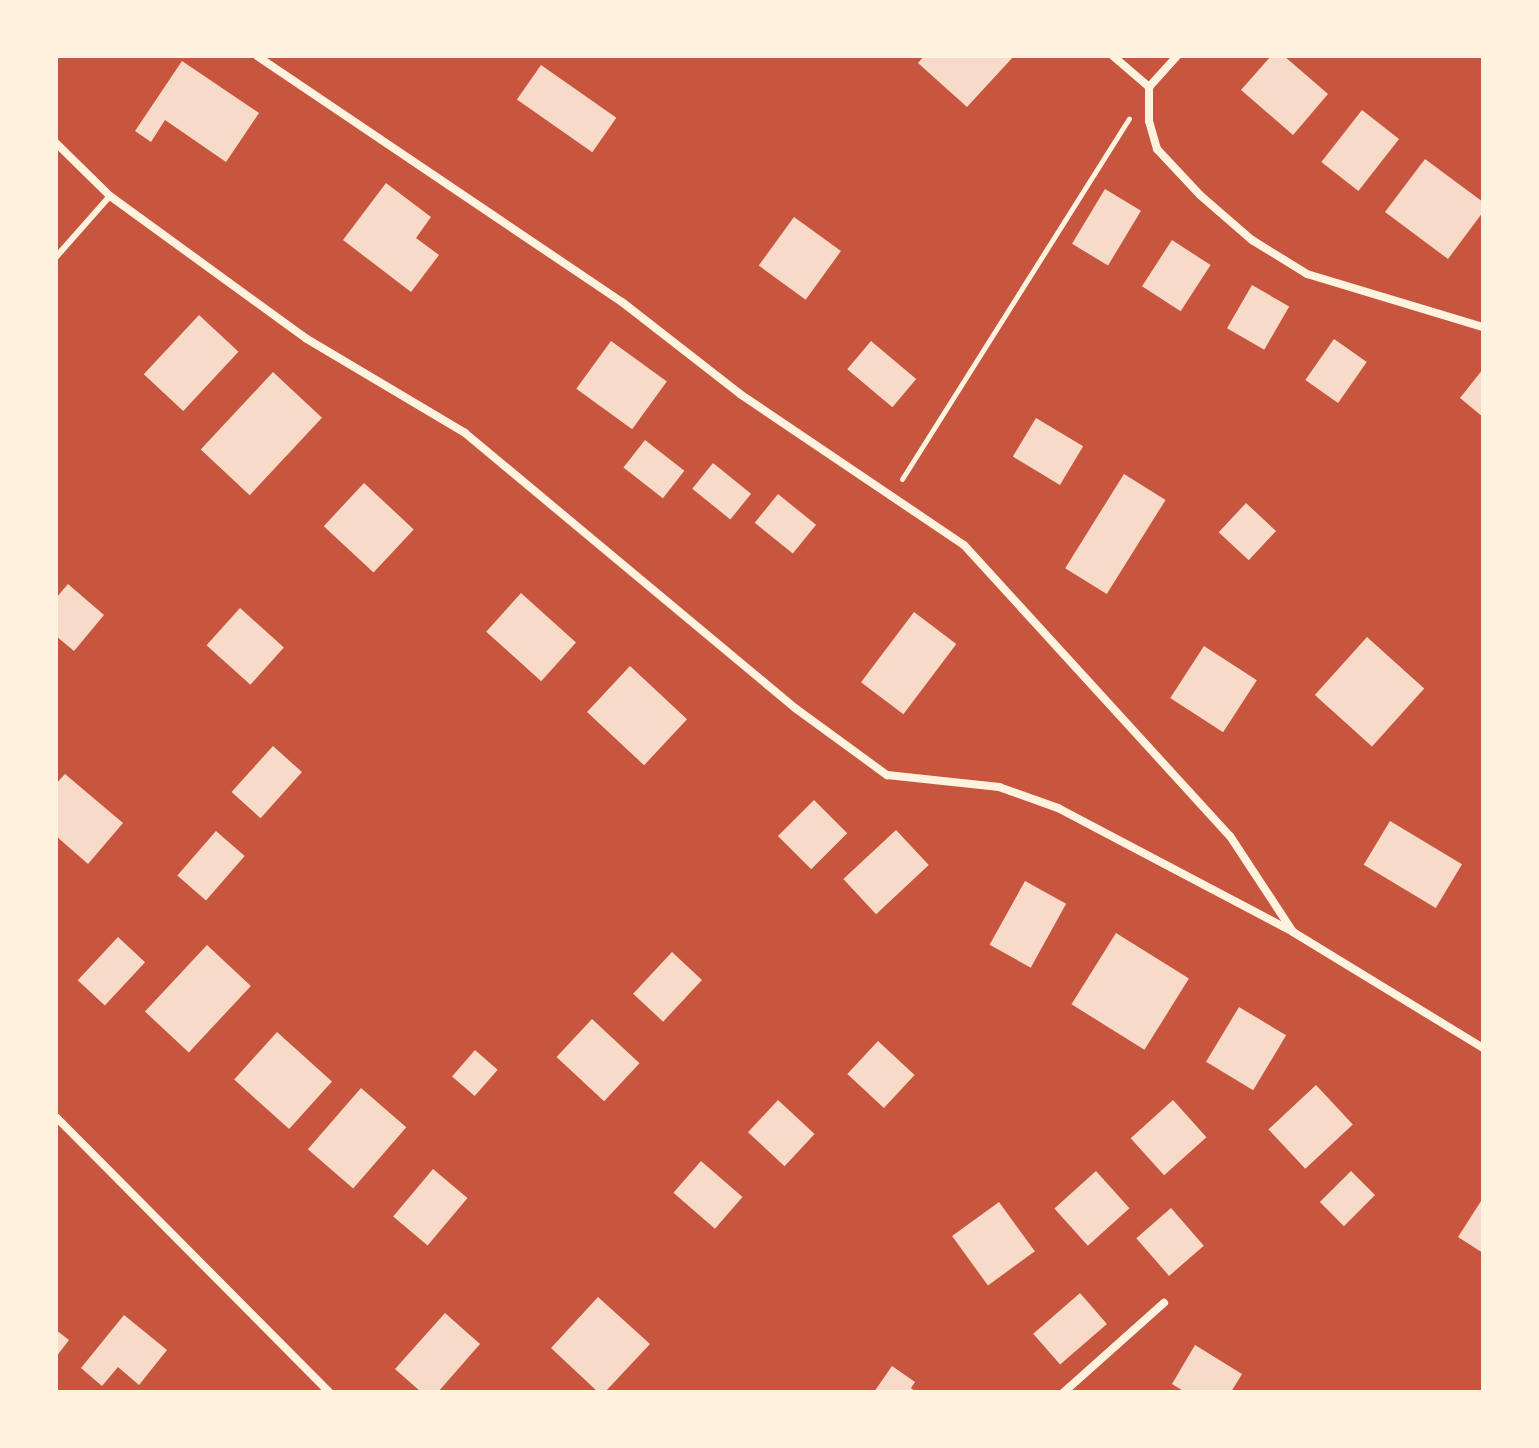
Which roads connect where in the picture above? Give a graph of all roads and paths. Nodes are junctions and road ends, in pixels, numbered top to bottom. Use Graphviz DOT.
graph roads {
  1 [pos="257,56"];
  2 [pos="1113,56"];
  3 [pos="1177,56"];
  4 [pos="1149,87"];
  5 [pos="56,143"];
  6 [pos="110,196"];
  7 [pos="56,257"];
  8 [pos="1483,327"];
  9 [pos="890,497"];
  10 [pos="1293,932"];
  11 [pos="1483,1048"];
  12 [pos="56,1117"];
  13 [pos="1164,1303"];
  14 [pos="329,1392"];
  15 [pos="1064,1392"];
  1 -- 9 [label="street"];
  2 -- 4 [label="street"];
  3 -- 4 [label="street"];
  4 -- 8 [label="street"];
  4 -- 9 [label="path"];
  5 -- 6 [label="street"];
  6 -- 7 [label="lane"];
  6 -- 10 [label="street"];
  9 -- 10 [label="street"];
  10 -- 11 [label="street"];
  12 -- 14 [label="street"];
  13 -- 15 [label="street"];
}
